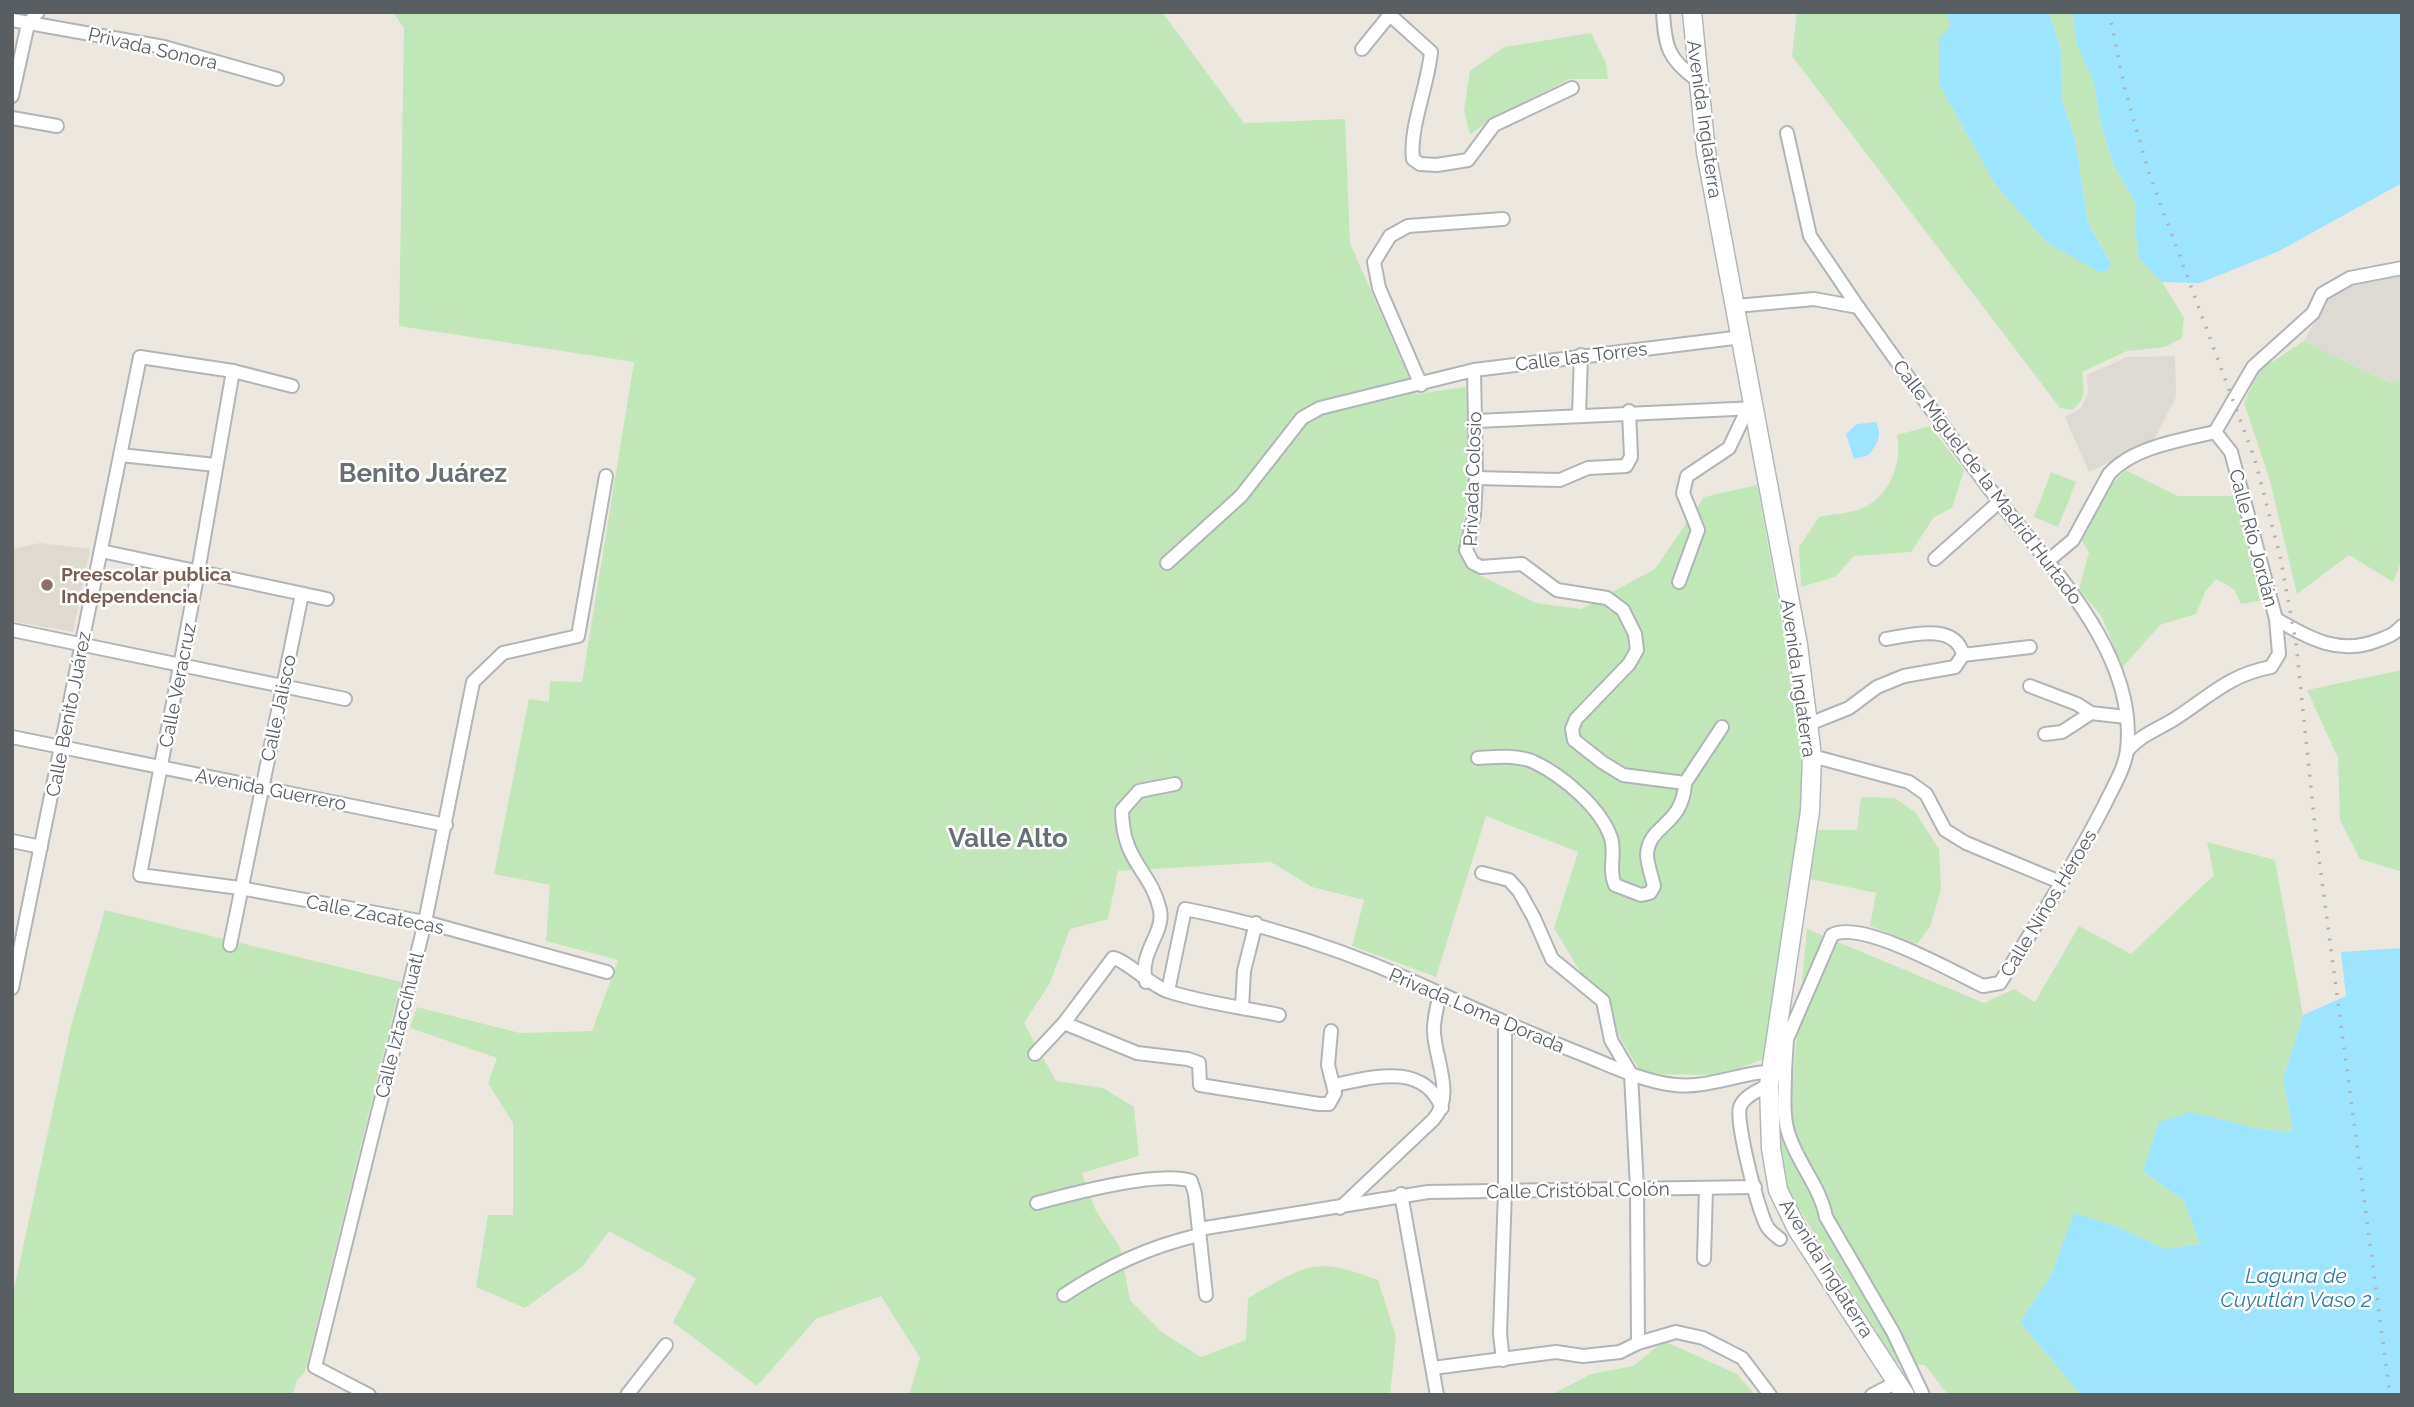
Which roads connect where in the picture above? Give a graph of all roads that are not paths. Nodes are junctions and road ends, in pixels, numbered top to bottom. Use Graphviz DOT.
graph roads {
  1 [pos="38,12"];
  2 [pos="1663,12"];
  3 [pos="1692,12"];
  4 [pos="1391,14"];
  5 [pos="12,20"];
  6 [pos="28,24"];
  7 [pos="1362,49"];
  8 [pos="277,79"];
  9 [pos="1697,80"];
  10 [pos="1573,88"];
  11 [pos="12,96"];
  12 [pos="12,118"];
  13 [pos="57,126"];
  14 [pos="1787,132"];
  15 [pos="1503,219"];
  16 [pos="2402,268"];
  17 [pos="1736,306"];
  18 [pos="1858,307"];
  19 [pos="1742,337"];
  20 [pos="1580,355"];
  21 [pos="1474,370"];
  22 [pos="233,371"];
  23 [pos="1421,385"];
  24 [pos="292,386"];
  25 [pos="1752,408"];
  26 [pos="1629,411"];
  27 [pos="1579,415"];
  28 [pos="1476,421"];
  29 [pos="2215,432"];
  30 [pos="120,455"];
  31 [pos="216,465"];
  32 [pos="606,476"];
  33 [pos="1476,478"];
  34 [pos="2000,501"];
  35 [pos="101,551"];
  36 [pos="1935,559"];
  37 [pos="2049,560"];
  38 [pos="1167,562"];
  39 [pos="198,572"];
  40 [pos="1679,582"];
  41 [pos="302,594"];
  42 [pos="327,599"];
  43 [pos="2276,619"];
  44 [pos="2402,626"];
  45 [pos="12,630"];
  46 [pos="1886,639"];
  47 [pos="82,644"];
  48 [pos="2030,647"];
  49 [pos="1963,655"];
  50 [pos="180,664"];
  51 [pos="283,686"];
  52 [pos="2030,686"];
  53 [pos="345,699"];
  54 [pos="2091,713"];
  55 [pos="2126,717"];
  56 [pos="1809,724"];
  57 [pos="1722,727"];
  58 [pos="2045,734"];
  59 [pos="12,737"];
  60 [pos="61,747"];
  61 [pos="2127,751"];
  62 [pos="1812,756"];
  63 [pos="1478,758"];
  64 [pos="161,767"];
  65 [pos="2116,780"];
  66 [pos="1685,783"];
  67 [pos="1175,785"];
  68 [pos="261,787"];
  69 [pos="446,825"];
  70 [pos="12,841"];
  71 [pos="41,847"];
  72 [pos="1482,873"];
  73 [pos="139,875"];
  74 [pos="2060,882"];
  75 [pos="240,888"];
  76 [pos="425,922"];
  77 [pos="1256,923"];
  78 [pos="17,938"];
  79 [pos="230,945"];
  80 [pos="607,972"];
  81 [pos="1146,982"];
  82 [pos="12,988"];
  83 [pos="1168,991"];
  84 [pos="1440,994"];
  85 [pos="1242,1007"];
  86 [pos="1279,1014"];
  87 [pos="1064,1023"];
  88 [pos="1505,1025"];
  89 [pos="1331,1031"];
  90 [pos="1035,1054"];
  91 [pos="1631,1074"];
  92 [pos="1775,1076"];
  93 [pos="1335,1085"];
  94 [pos="1442,1109"];
  95 [pos="1755,1187"];
  96 [pos="1637,1188"];
  97 [pos="1706,1189"];
  98 [pos="1505,1191"];
  99 [pos="1401,1194"];
  100 [pos="1037,1203"];
  101 [pos="1340,1208"];
  102 [pos="1199,1232"];
  103 [pos="1780,1239"];
  104 [pos="1704,1259"];
  105 [pos="1064,1295"];
  106 [pos="1206,1295"];
  107 [pos="1638,1343"];
  108 [pos="666,1345"];
  109 [pos="1503,1360"];
  110 [pos="1433,1368"];
  111 [pos="1902,1388"];
  112 [pos="369,1395"];
  113 [pos="627,1395"];
  114 [pos="1437,1395"];
  115 [pos="1770,1395"];
  116 [pos="1872,1395"];
  117 [pos="1923,1395"];
  1 -- 6 [label="street"];
  2 -- 9 [label="street"];
  3 -- 9 [label="main road, Avenida Inglaterra"];
  4 -- 7 [label="street"];
  4 -- 10 [label="street"];
  5 -- 6 [label="street, Privada Sonora"];
  6 -- 8 [label="street, Privada Sonora"];
  6 -- 11 [label="street"];
  9 -- 17 [label="main road, Avenida Inglaterra"];
  12 -- 13 [label="street"];
  14 -- 18 [label="street, Calle Miguel de la Madrid Hurtado"];
  15 -- 23 [label="street"];
  16 -- 29 [label="street"];
  17 -- 18 [label="street"];
  17 -- 19 [label="main road, Avenida Inglaterra"];
  18 -- 34 [label="street, Calle Miguel de la Madrid Hurtado"];
  19 -- 20 [label="street, Calle las Torres"];
  19 -- 25 [label="main road, Avenida Inglaterra"];
  20 -- 21 [label="street, Calle las Torres"];
  20 -- 27 [label="street"];
  21 -- 23 [label="street, Calle las Torres"];
  21 -- 28 [label="street, Privada Colosio"];
  22 -- 24 [label="street"];
  22 -- 30 [label="street, Calle Benito Juárez"];
  22 -- 31 [label="street, Calle Veracruz"];
  23 -- 38 [label="street, Calle las Torres"];
  25 -- 26 [label="street"];
  25 -- 40 [label="street"];
  25 -- 56 [label="main road, Avenida Inglaterra"];
  26 -- 27 [label="street"];
  26 -- 33 [label="street"];
  27 -- 28 [label="street"];
  28 -- 33 [label="street, Privada Colosio"];
  29 -- 37 [label="street"];
  29 -- 43 [label="street, Calle Río Jordán"];
  30 -- 31 [label="street"];
  30 -- 35 [label="street, Calle Benito Juárez"];
  31 -- 39 [label="street, Calle Veracruz"];
  32 -- 69 [label="street, Calle Iztaccíhuatl"];
  33 -- 66 [label="street, Privada Colosio"];
  34 -- 36 [label="street"];
  34 -- 37 [label="street, Calle Miguel de la Madrid Hurtado"];
  35 -- 39 [label="street"];
  35 -- 47 [label="street, Calle Benito Juárez"];
  37 -- 55 [label="street, Calle Miguel de la Madrid Hurtado"];
  39 -- 41 [label="street"];
  39 -- 50 [label="street, Calle Veracruz"];
  41 -- 42 [label="street"];
  41 -- 51 [label="street, Calle Jalisco"];
  43 -- 44 [label="street"];
  43 -- 61 [label="street, Calle Río Jordán"];
  45 -- 47 [label="street"];
  46 -- 49 [label="street"];
  47 -- 50 [label="street"];
  47 -- 60 [label="street, Calle Benito Juárez"];
  48 -- 49 [label="street"];
  49 -- 56 [label="street"];
  50 -- 51 [label="street"];
  50 -- 64 [label="street, Calle Veracruz"];
  51 -- 53 [label="street"];
  51 -- 68 [label="street, Calle Jalisco"];
  52 -- 54 [label="street"];
  54 -- 55 [label="street"];
  54 -- 58 [label="street"];
  55 -- 61 [label="street, Calle Miguel de la Madrid Hurtado"];
  56 -- 62 [label="main road, Avenida Inglaterra"];
  57 -- 66 [label="street"];
  59 -- 60 [label="street, Avenida Guerrero"];
  60 -- 64 [label="street, Avenida Guerrero"];
  60 -- 71 [label="street, Calle Benito Juárez"];
  61 -- 65 [label="street, Calle Miguel de la Madrid Hurtado"];
  62 -- 74 [label="street"];
  62 -- 92 [label="main road, Avenida Inglaterra"];
  63 -- 66 [label="street"];
  64 -- 68 [label="street, Avenida Guerrero"];
  64 -- 73 [label="street, Calle Veracruz"];
  65 -- 74 [label="street, Calle Niños Héroes"];
  67 -- 81 [label="street"];
  68 -- 69 [label="street, Avenida Guerrero"];
  68 -- 75 [label="street, Calle Jalisco"];
  69 -- 76 [label="street, Calle Iztaccíhuatl"];
  70 -- 71 [label="street"];
  71 -- 78 [label="street, Calle Benito Juárez"];
  72 -- 91 [label="street"];
  73 -- 75 [label="street, Calle Zacatecas"];
  74 -- 92 [label="street, Calle Niños Héroes"];
  75 -- 76 [label="street, Calle Zacatecas"];
  75 -- 79 [label="street, Calle Jalisco"];
  76 -- 80 [label="street, Calle Zacatecas"];
  76 -- 112 [label="street, Calle Iztaccíhuatl"];
  77 -- 83 [label="street, Privada Loma Dorada"];
  77 -- 84 [label="street, Privada Loma Dorada"];
  77 -- 85 [label="street"];
  78 -- 82 [label="street, Calle Benito Juárez"];
  81 -- 83 [label="street"];
  81 -- 87 [label="street"];
  83 -- 85 [label="street"];
  84 -- 88 [label="street, Privada Loma Dorada"];
  84 -- 94 [label="street"];
  85 -- 86 [label="street"];
  87 -- 90 [label="street"];
  87 -- 93 [label="street"];
  88 -- 91 [label="street, Privada Loma Dorada"];
  88 -- 98 [label="street"];
  89 -- 93 [label="street"];
  91 -- 92 [label="street, Privada Loma Dorada"];
  91 -- 96 [label="street"];
  92 -- 95 [label="street"];
  92 -- 111 [label="main road, Avenida Inglaterra"];
  92 -- 117 [label="street"];
  93 -- 94 [label="street"];
  94 -- 101 [label="street"];
  95 -- 97 [label="street, Calle Cristóbal Colón"];
  95 -- 103 [label="street"];
  96 -- 97 [label="street, Calle Cristóbal Colón"];
  96 -- 98 [label="street, Calle Cristóbal Colón"];
  96 -- 107 [label="street"];
  97 -- 104 [label="street"];
  98 -- 99 [label="street, Calle Cristóbal Colón"];
  98 -- 109 [label="street"];
  99 -- 101 [label="street, Calle Cristóbal Colón"];
  99 -- 110 [label="street"];
  100 -- 102 [label="street"];
  101 -- 102 [label="street, Calle Cristóbal Colón"];
  102 -- 105 [label="street, Calle Cristóbal Colón"];
  102 -- 106 [label="street"];
  107 -- 109 [label="street"];
  107 -- 115 [label="street"];
  108 -- 113 [label="street"];
  109 -- 110 [label="street"];
  110 -- 114 [label="street"];
  111 -- 116 [label="street"];
}
